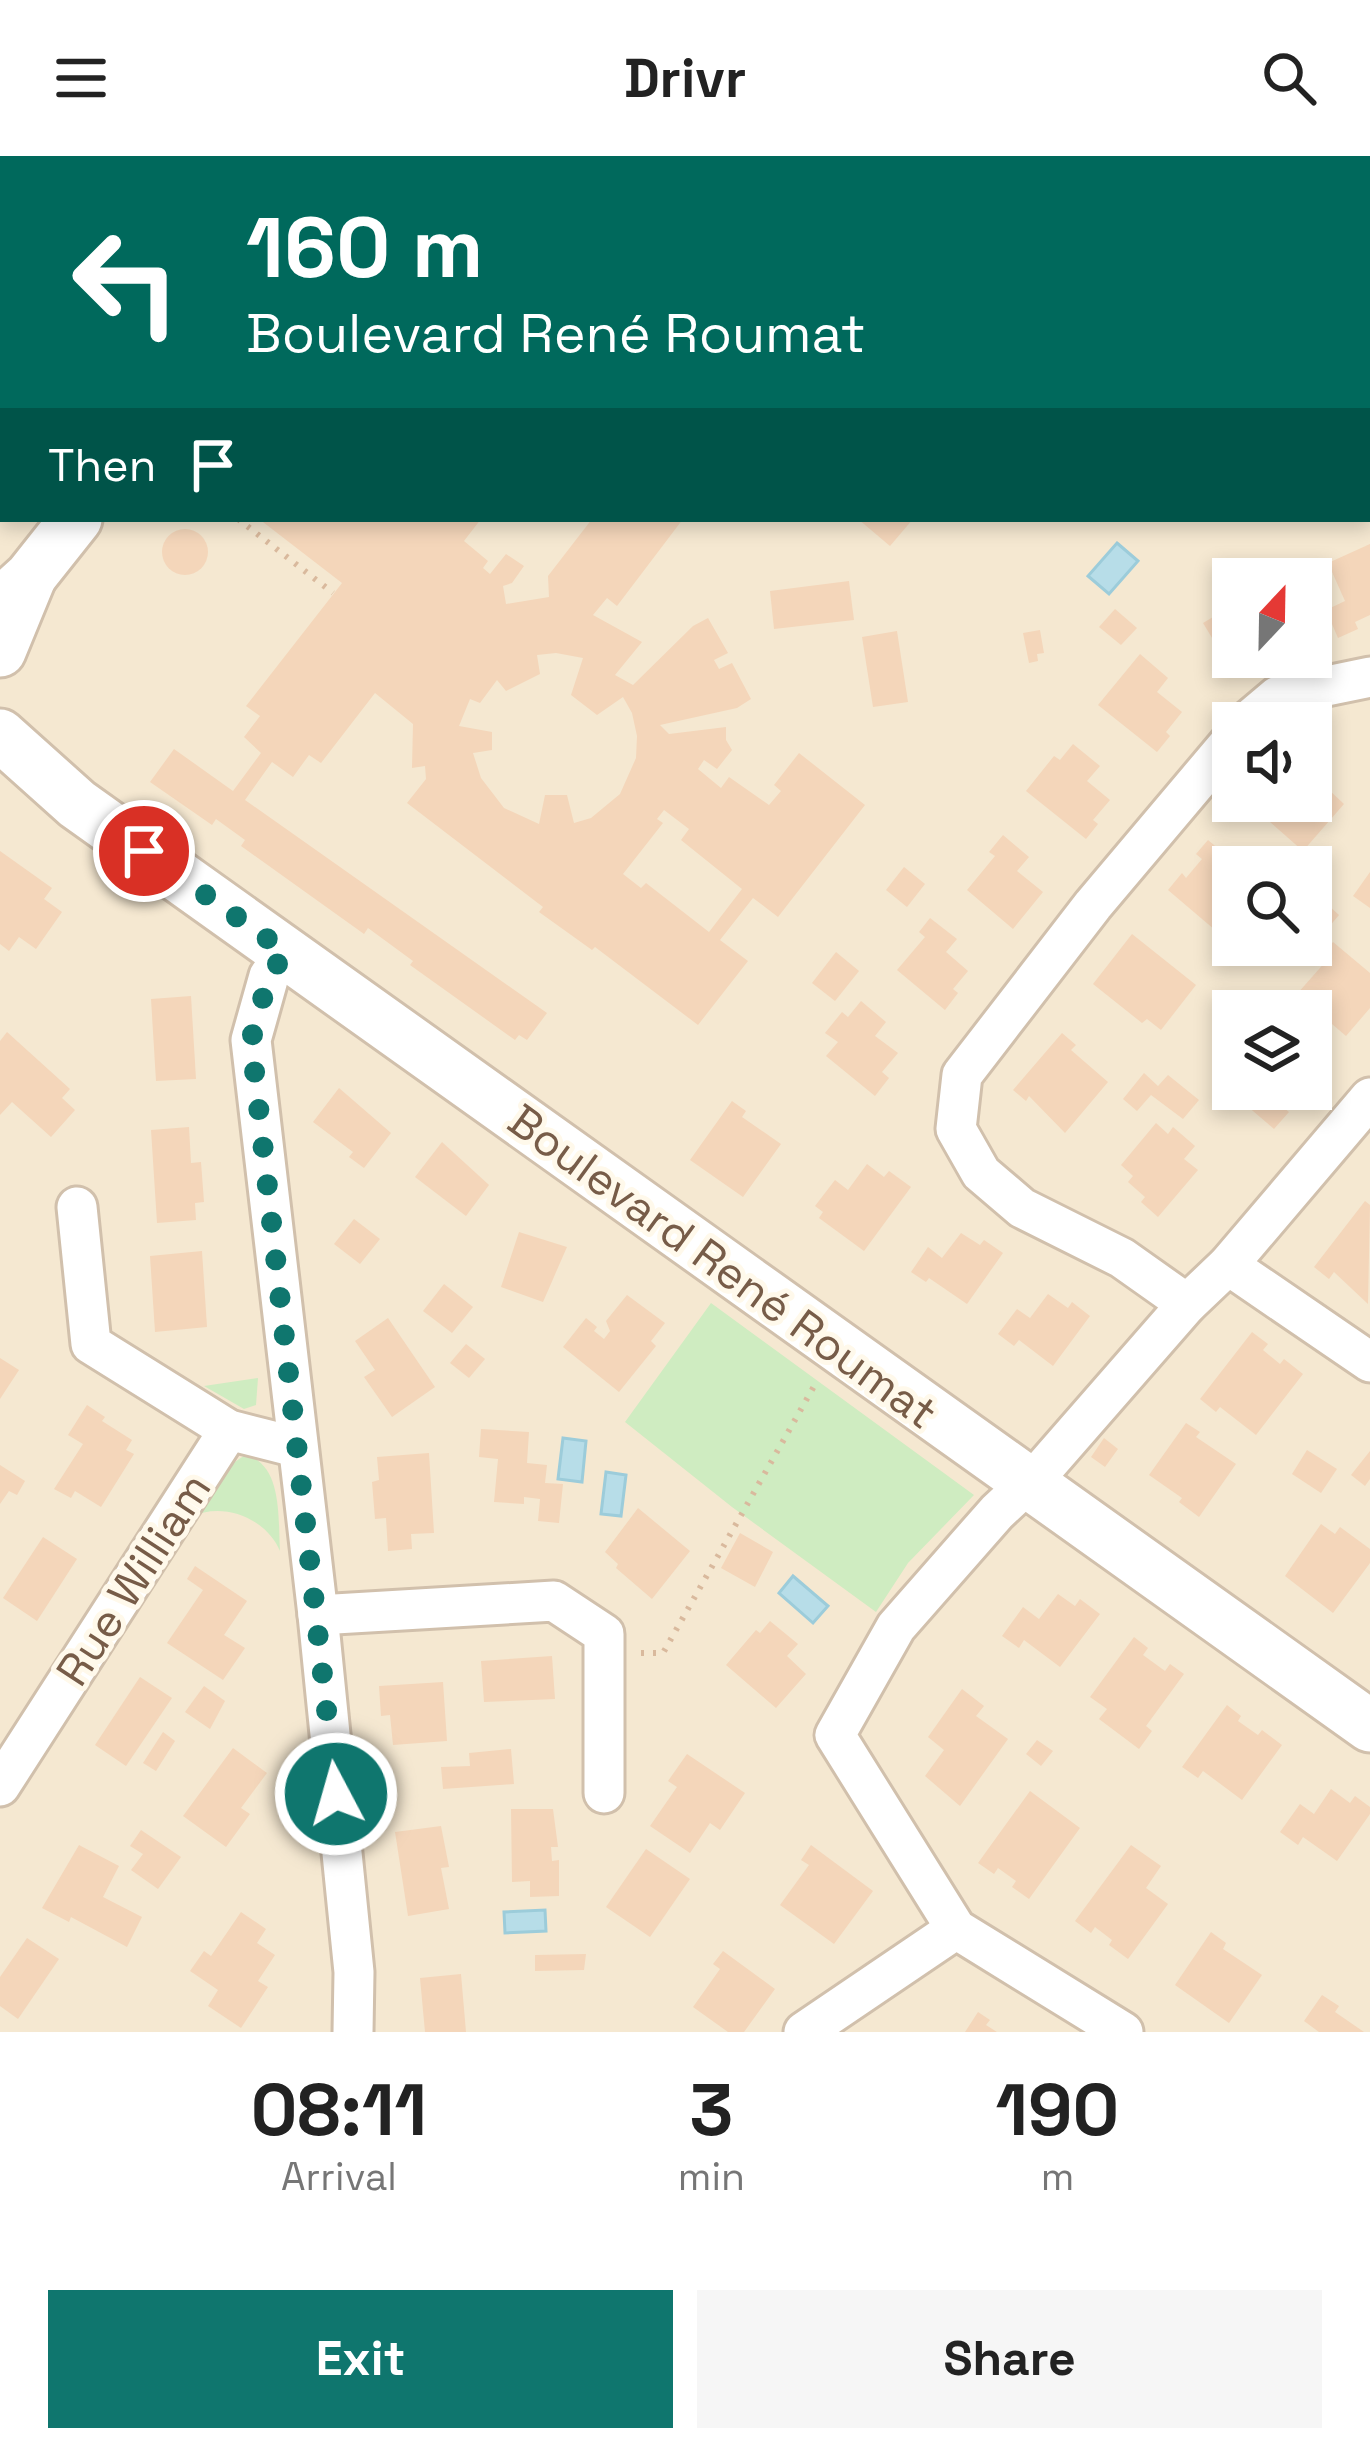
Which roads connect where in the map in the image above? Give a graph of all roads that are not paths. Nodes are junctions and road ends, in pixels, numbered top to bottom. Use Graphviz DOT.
graph roads {
  1 [pos="73,522"];
  2 [pos="15,591"];
  3 [pos="0,651"];
  4 [pos="1370,677"];
  5 [pos="1271,702"];
  6 [pos="0,735"];
  7 [pos="1212,764"];
  8 [pos="0,770"];
  9 [pos="77,804"];
  10 [pos="286,952"];
  11 [pos="1370,1098"];
  12 [pos="77,1208"];
  13 [pos="1228,1265"];
  14 [pos="1187,1304"];
  15 [pos="1370,1362"];
  16 [pos="229,1430"];
  17 [pos="296,1447"];
  18 [pos="1028,1484"];
  19 [pos="318,1616"];
  20 [pos="1370,1726"];
  21 [pos="0,1786"];
  22 [pos="604,1793"];
  23 [pos="956,1929"];
  24 [pos="353,2032"];
  25 [pos="804,2032"];
  26 [pos="1123,2032"];
  1 -- 2 [label="street"];
  2 -- 3 [label="street"];
  4 -- 5 [label="street"];
  6 -- 9 [label="street, Boulevard René Roumat"];
  7 -- 14 [label="street"];
  8 -- 9 [label="street, Boulevard René Roumat"];
  9 -- 10 [label="street, Boulevard René Roumat"];
  10 -- 17 [label="street"];
  10 -- 18 [label="street, Boulevard René Roumat"];
  11 -- 13 [label="street"];
  12 -- 16 [label="street"];
  13 -- 14 [label="street"];
  13 -- 15 [label="street"];
  14 -- 18 [label="street"];
  16 -- 17 [label="street, Rue William"];
  16 -- 21 [label="street, Rue William"];
  17 -- 19 [label="street"];
  18 -- 20 [label="street, Boulevard René Roumat"];
  18 -- 23 [label="street"];
  19 -- 22 [label="street"];
  19 -- 24 [label="street"];
  23 -- 25 [label="street"];
  23 -- 26 [label="street"];
}
